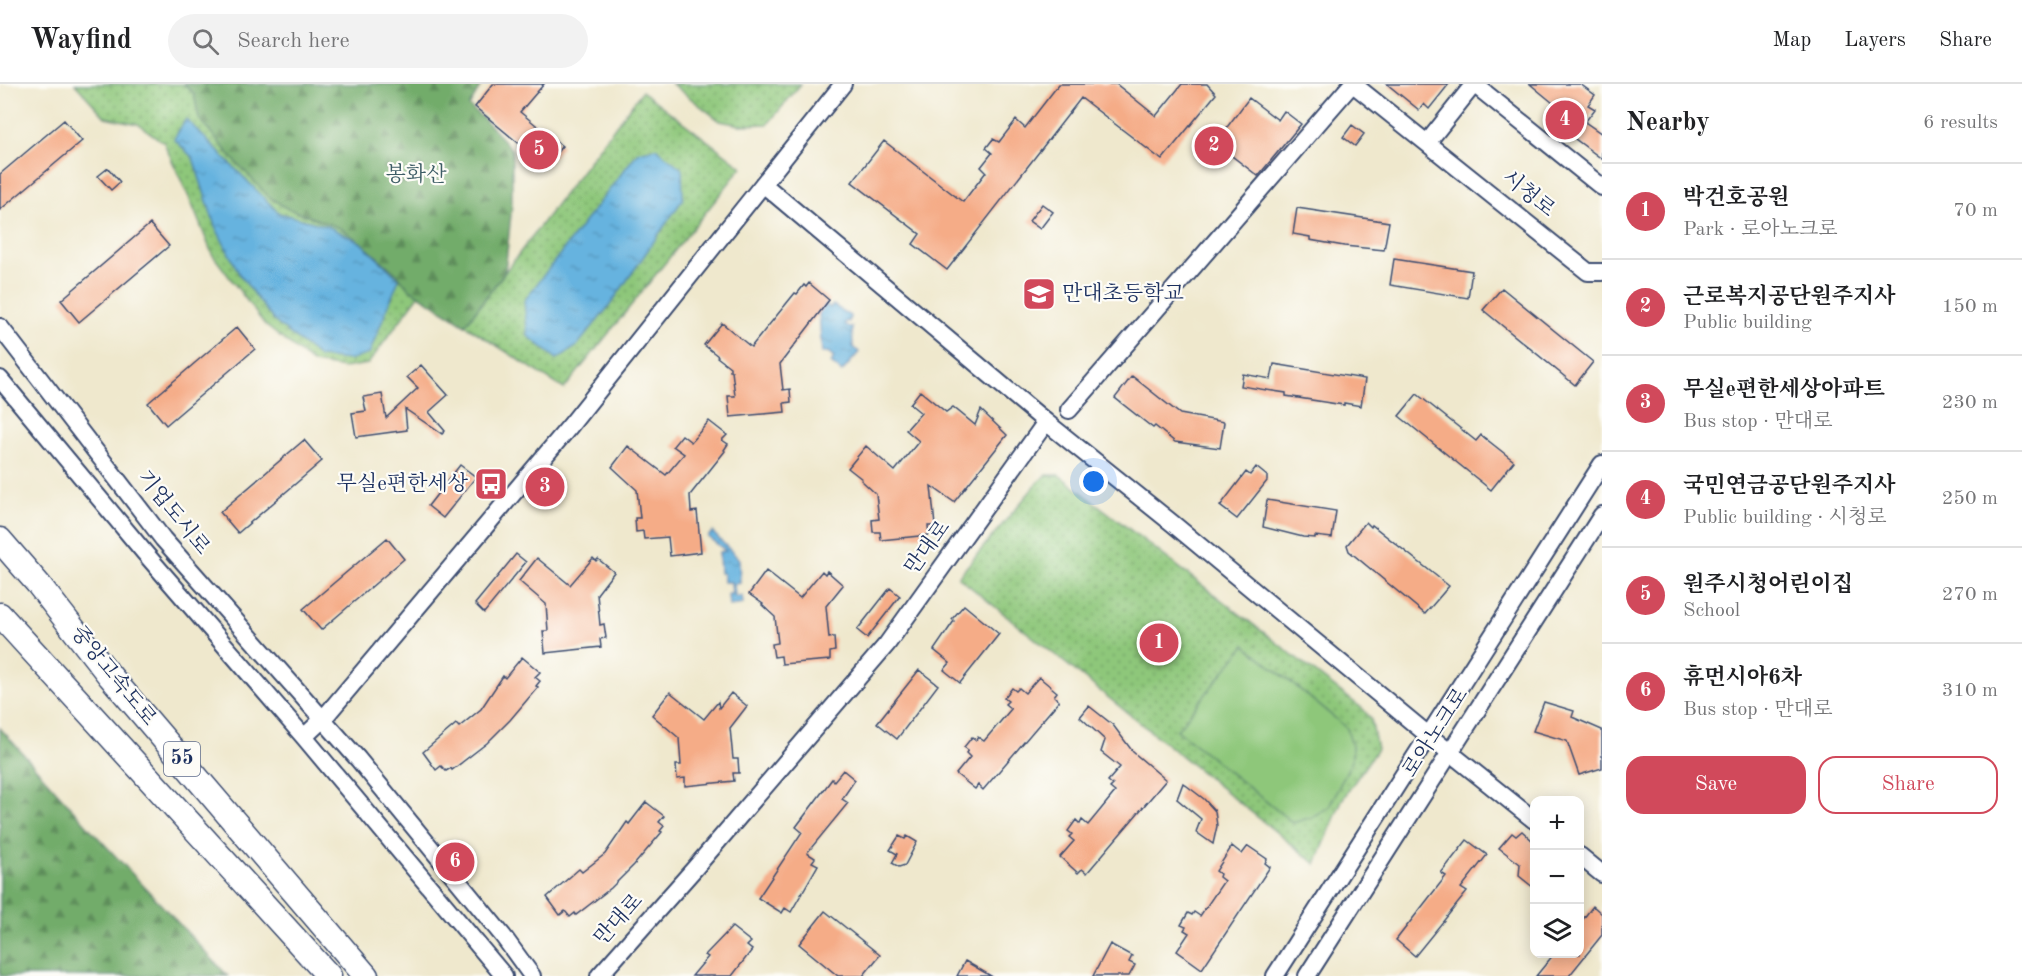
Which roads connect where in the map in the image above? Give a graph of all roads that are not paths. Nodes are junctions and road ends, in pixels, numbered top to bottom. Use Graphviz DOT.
graph roads {
  1 [pos="843,84"];
  2 [pos="1353,84"];
  3 [pos="1474,84"];
  4 [pos="1427,143"];
  5 [pos="763,184"];
  6 [pos="1602,187"];
  7 [pos="1595,272"];
  8 [pos="0,327"];
  9 [pos="0,379"];
  10 [pos="1069,410"];
  11 [pos="1046,422"];
  12 [pos="1602,464"];
  13 [pos="1602,515"];
  14 [pos="0,540"];
  15 [pos="0,615"];
  16 [pos="323,719"];
  17 [pos="1428,735"];
  18 [pos="304,736"];
  19 [pos="1450,753"];
  20 [pos="1530,817"];
  21 [pos="1584,859"];
  22 [pos="1602,874"];
  23 [pos="329,976"];
  24 [pos="366,976"];
  25 [pos="504,976"];
  26 [pos="532,976"];
  27 [pos="599,976"];
  28 [pos="1275,976"];
  29 [pos="1307,976"];
  1 -- 5 [label="street"];
  2 -- 4 [label="street, 시청로"];
  2 -- 10 [label="street"];
  3 -- 4 [label="street"];
  3 -- 6 [label="street"];
  4 -- 7 [label="street, 시청로"];
  5 -- 11 [label="street"];
  5 -- 16 [label="street"];
  8 -- 16 [label="street, 기업도시로"];
  9 -- 18 [label="street"];
  11 -- 17 [label="street, 로아노크로"];
  11 -- 27 [label="street, 만대로"];
  12 -- 17 [label="street, 로아노크로"];
  13 -- 19 [label="street, 로아노크로"];
  14 -- 24 [label="highway, 중앙고속도로 / 55"];
  15 -- 23 [label="highway, 중앙고속도로 / 55"];
  16 -- 18 [label="street"];
  16 -- 26 [label="street"];
  17 -- 19 [label="street"];
  17 -- 28 [label="street, 로아노크로"];
  18 -- 25 [label="street"];
  19 -- 20 [label="street"];
  19 -- 29 [label="street, 로아노크로"];
  21 -- 22 [label="street"];
}
